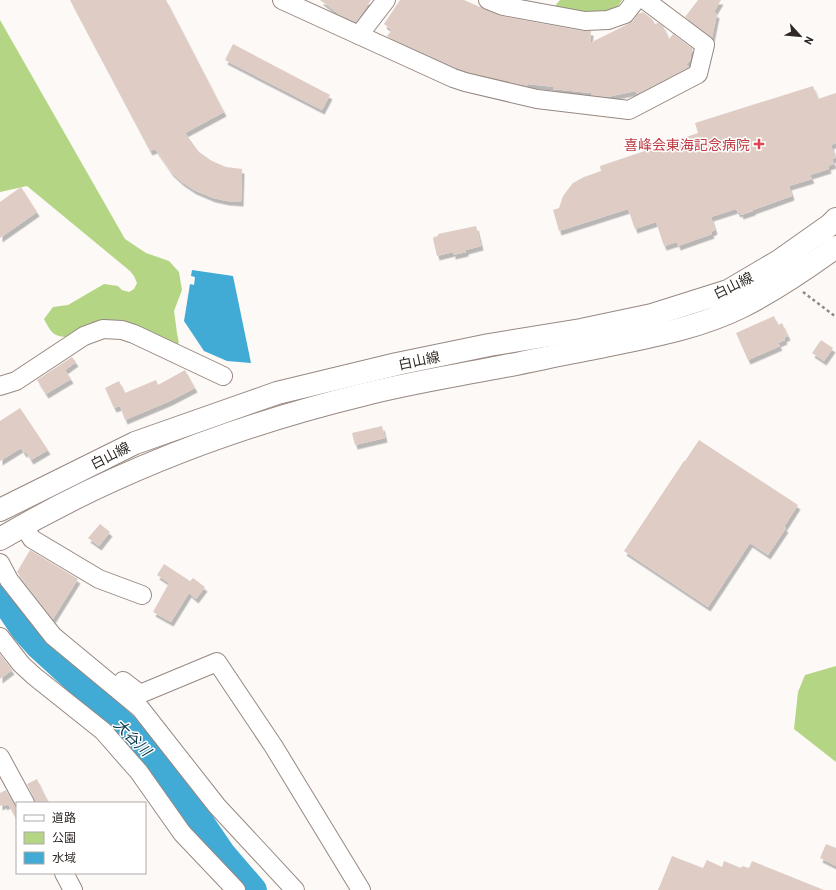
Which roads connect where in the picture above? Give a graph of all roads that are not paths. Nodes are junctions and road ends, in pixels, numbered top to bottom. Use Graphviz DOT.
graph roads {
  1 [pos="284,0"];
  2 [pos="386,0"];
  3 [pos="488,0"];
  4 [pos="636,0"];
  5 [pos="645,0"];
  6 [pos="664,6"];
  7 [pos="359,35"];
  8 [pos="836,219"];
  9 [pos="836,247"];
  10 [pos="223,376"];
  11 [pos="0,386"];
  12 [pos="0,510"];
  13 [pos="22,525"];
  14 [pos="0,539"];
  15 [pos="0,563"];
  16 [pos="142,595"];
  17 [pos="0,637"];
  18 [pos="79,658"];
  19 [pos="0,757"];
  20 [pos="24,802"];
  21 [pos="65,874"];
  22 [pos="73,890"];
  23 [pos="236,890"];
  24 [pos="294,890"];
  25 [pos="361,890"];
  1 -- 7 [label="street"];
  2 -- 7 [label="street"];
  3 -- 4 [label="street"];
  5 -- 6 [label="street"];
  6 -- 7 [label="street"];
  8 -- 12 [label="street, 白山線"];
  9 -- 13 [label="street, 白山線"];
  10 -- 11 [label="street"];
  13 -- 14 [label="street, 白山線"];
  13 -- 16 [label="street"];
  15 -- 18 [label="street"];
  17 -- 23 [label="street"];
  18 -- 24 [label="street"];
  18 -- 25 [label="street"];
  19 -- 20 [label="street"];
  21 -- 22 [label="street"];
}
